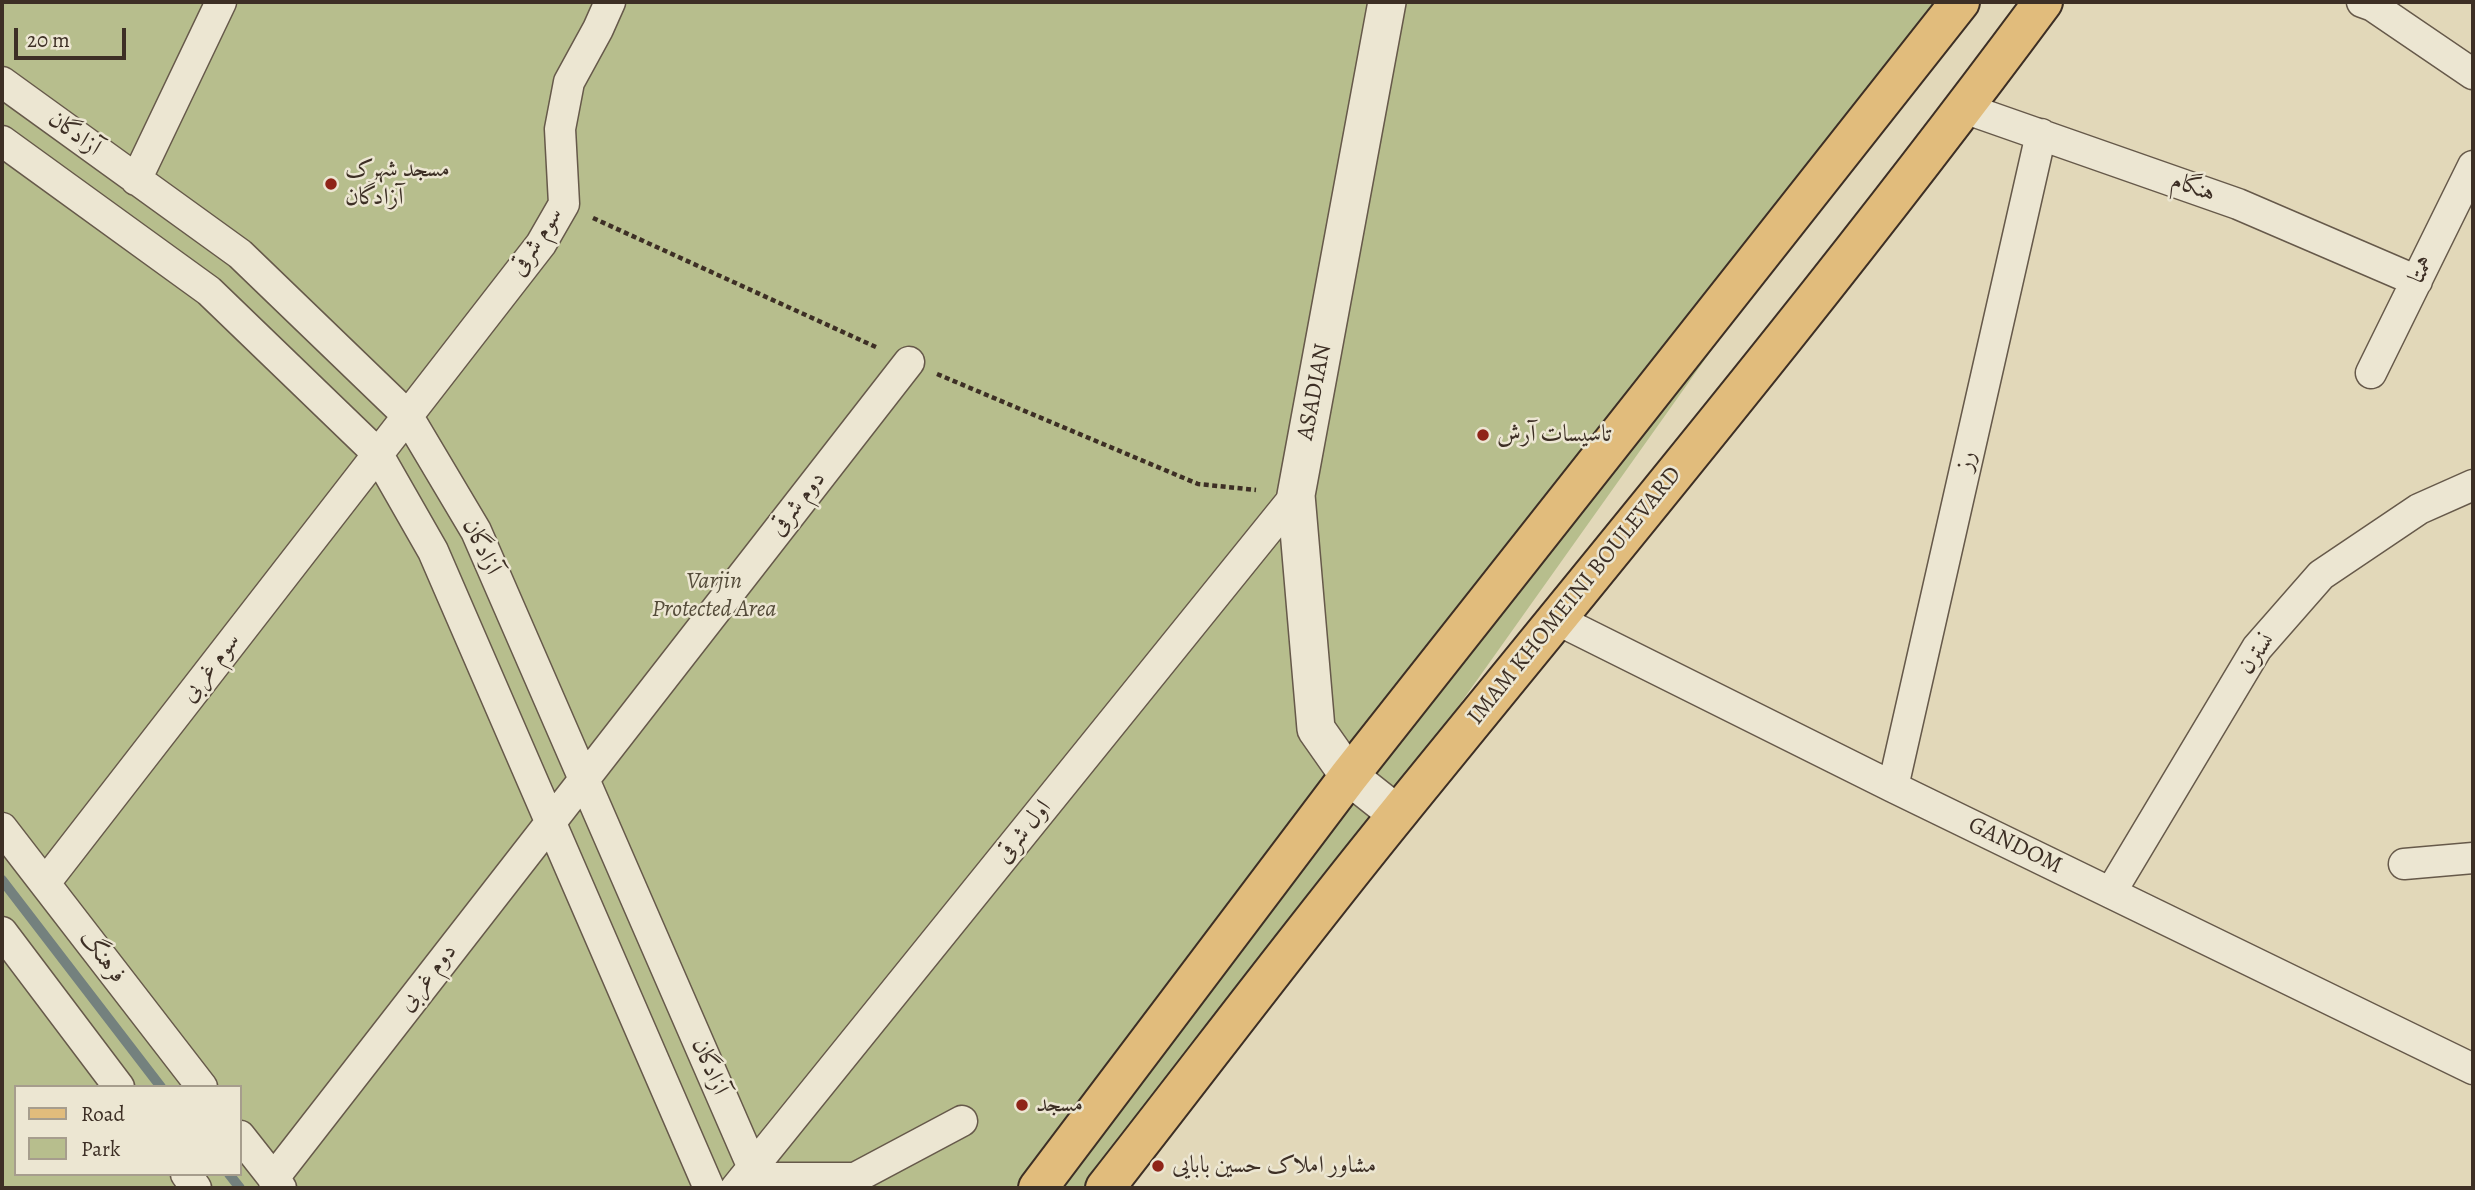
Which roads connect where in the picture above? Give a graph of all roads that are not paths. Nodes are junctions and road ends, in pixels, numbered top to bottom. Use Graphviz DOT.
graph roads {
  1 [pos="221,2"];
  2 [pos="610,2"];
  3 [pos="1387,2"];
  4 [pos="1960,2"];
  5 [pos="2043,2"];
  6 [pos="2362,2"];
  7 [pos="2473,74"];
  8 [pos="2,82"];
  9 [pos="1964,108"];
  10 [pos="2040,134"];
  11 [pos="2,141"];
  12 [pos="2473,166"];
  13 [pos="136,180"];
  14 [pos="2417,281"];
  15 [pos="909,362"];
  16 [pos="2371,373"];
  17 [pos="407,415"];
  18 [pos="377,453"];
  19 [pos="2473,485"];
  20 [pos="1296,495"];
  21 [pos="1558,620"];
  22 [pos="1349,776"];
  23 [pos="584,778"];
  24 [pos="1893,787"];
  25 [pos="1397,814"];
  26 [pos="551,820"];
  27 [pos="2,828"];
  28 [pos="2473,858"];
  29 [pos="2404,864"];
  30 [pos="45,883"];
  31 [pos="2111,892"];
  32 [pos="2,932"];
  33 [pos="2473,1069"];
  34 [pos="117,1085"];
  35 [pos="200,1085"];
  36 [pos="961,1121"];
  37 [pos="242,1139"];
  38 [pos="745,1181"];
  39 [pos="277,1184"];
  40 [pos="709,1188"];
  41 [pos="1038,1188"];
  42 [pos="1105,1188"];
  1 -- 13 [label="street"];
  2 -- 17 [label="street, سوم شرقی"];
  3 -- 20 [label="street, ASADIAN"];
  4 -- 22 [label="main road"];
  5 -- 9 [label="main road, IMAM KHOMEINI BOULEVARD"];
  6 -- 7 [label="street"];
  8 -- 13 [label="street, آزادگان"];
  9 -- 10 [label="street, هنگام"];
  9 -- 21 [label="main road, IMAM KHOMEINI BOULEVARD"];
  10 -- 14 [label="street, هنگام"];
  10 -- 24 [label="street, رز"];
  11 -- 18 [label="street, آزادگان"];
  12 -- 14 [label="street, همتا"];
  13 -- 17 [label="street, آزادگان"];
  14 -- 16 [label="street, همتا"];
  15 -- 23 [label="street, دوم شرقی"];
  17 -- 18 [label="street, سوم شرقی"];
  17 -- 23 [label="street, آزادگان"];
  18 -- 26 [label="street, آزادگان"];
  18 -- 30 [label="street, سوم غربی"];
  19 -- 31 [label="street, نسترن"];
  20 -- 22 [label="street, ASADIAN"];
  20 -- 38 [label="street, اول شرقی"];
  21 -- 24 [label="street, GANDOM"];
  21 -- 25 [label="main road, IMAM KHOMEINI BOULEVARD"];
  22 -- 25 [label="street, ASADIAN"];
  22 -- 41 [label="main road"];
  23 -- 26 [label="street, دوم غربی"];
  23 -- 38 [label="street, آزادگان"];
  24 -- 31 [label="street, GANDOM"];
  25 -- 42 [label="main road, IMAM KHOMEINI BOULEVARD"];
  26 -- 39 [label="street, دوم غربی"];
  26 -- 40 [label="street, آزادگان"];
  27 -- 30 [label="street, فرهنگ"];
  28 -- 29 [label="street"];
  30 -- 35 [label="street, فرهنگ"];
  31 -- 33 [label="street, GANDOM"];
  32 -- 34 [label="street"];
  36 -- 38 [label="street"];
  37 -- 39 [label="street"];
}
